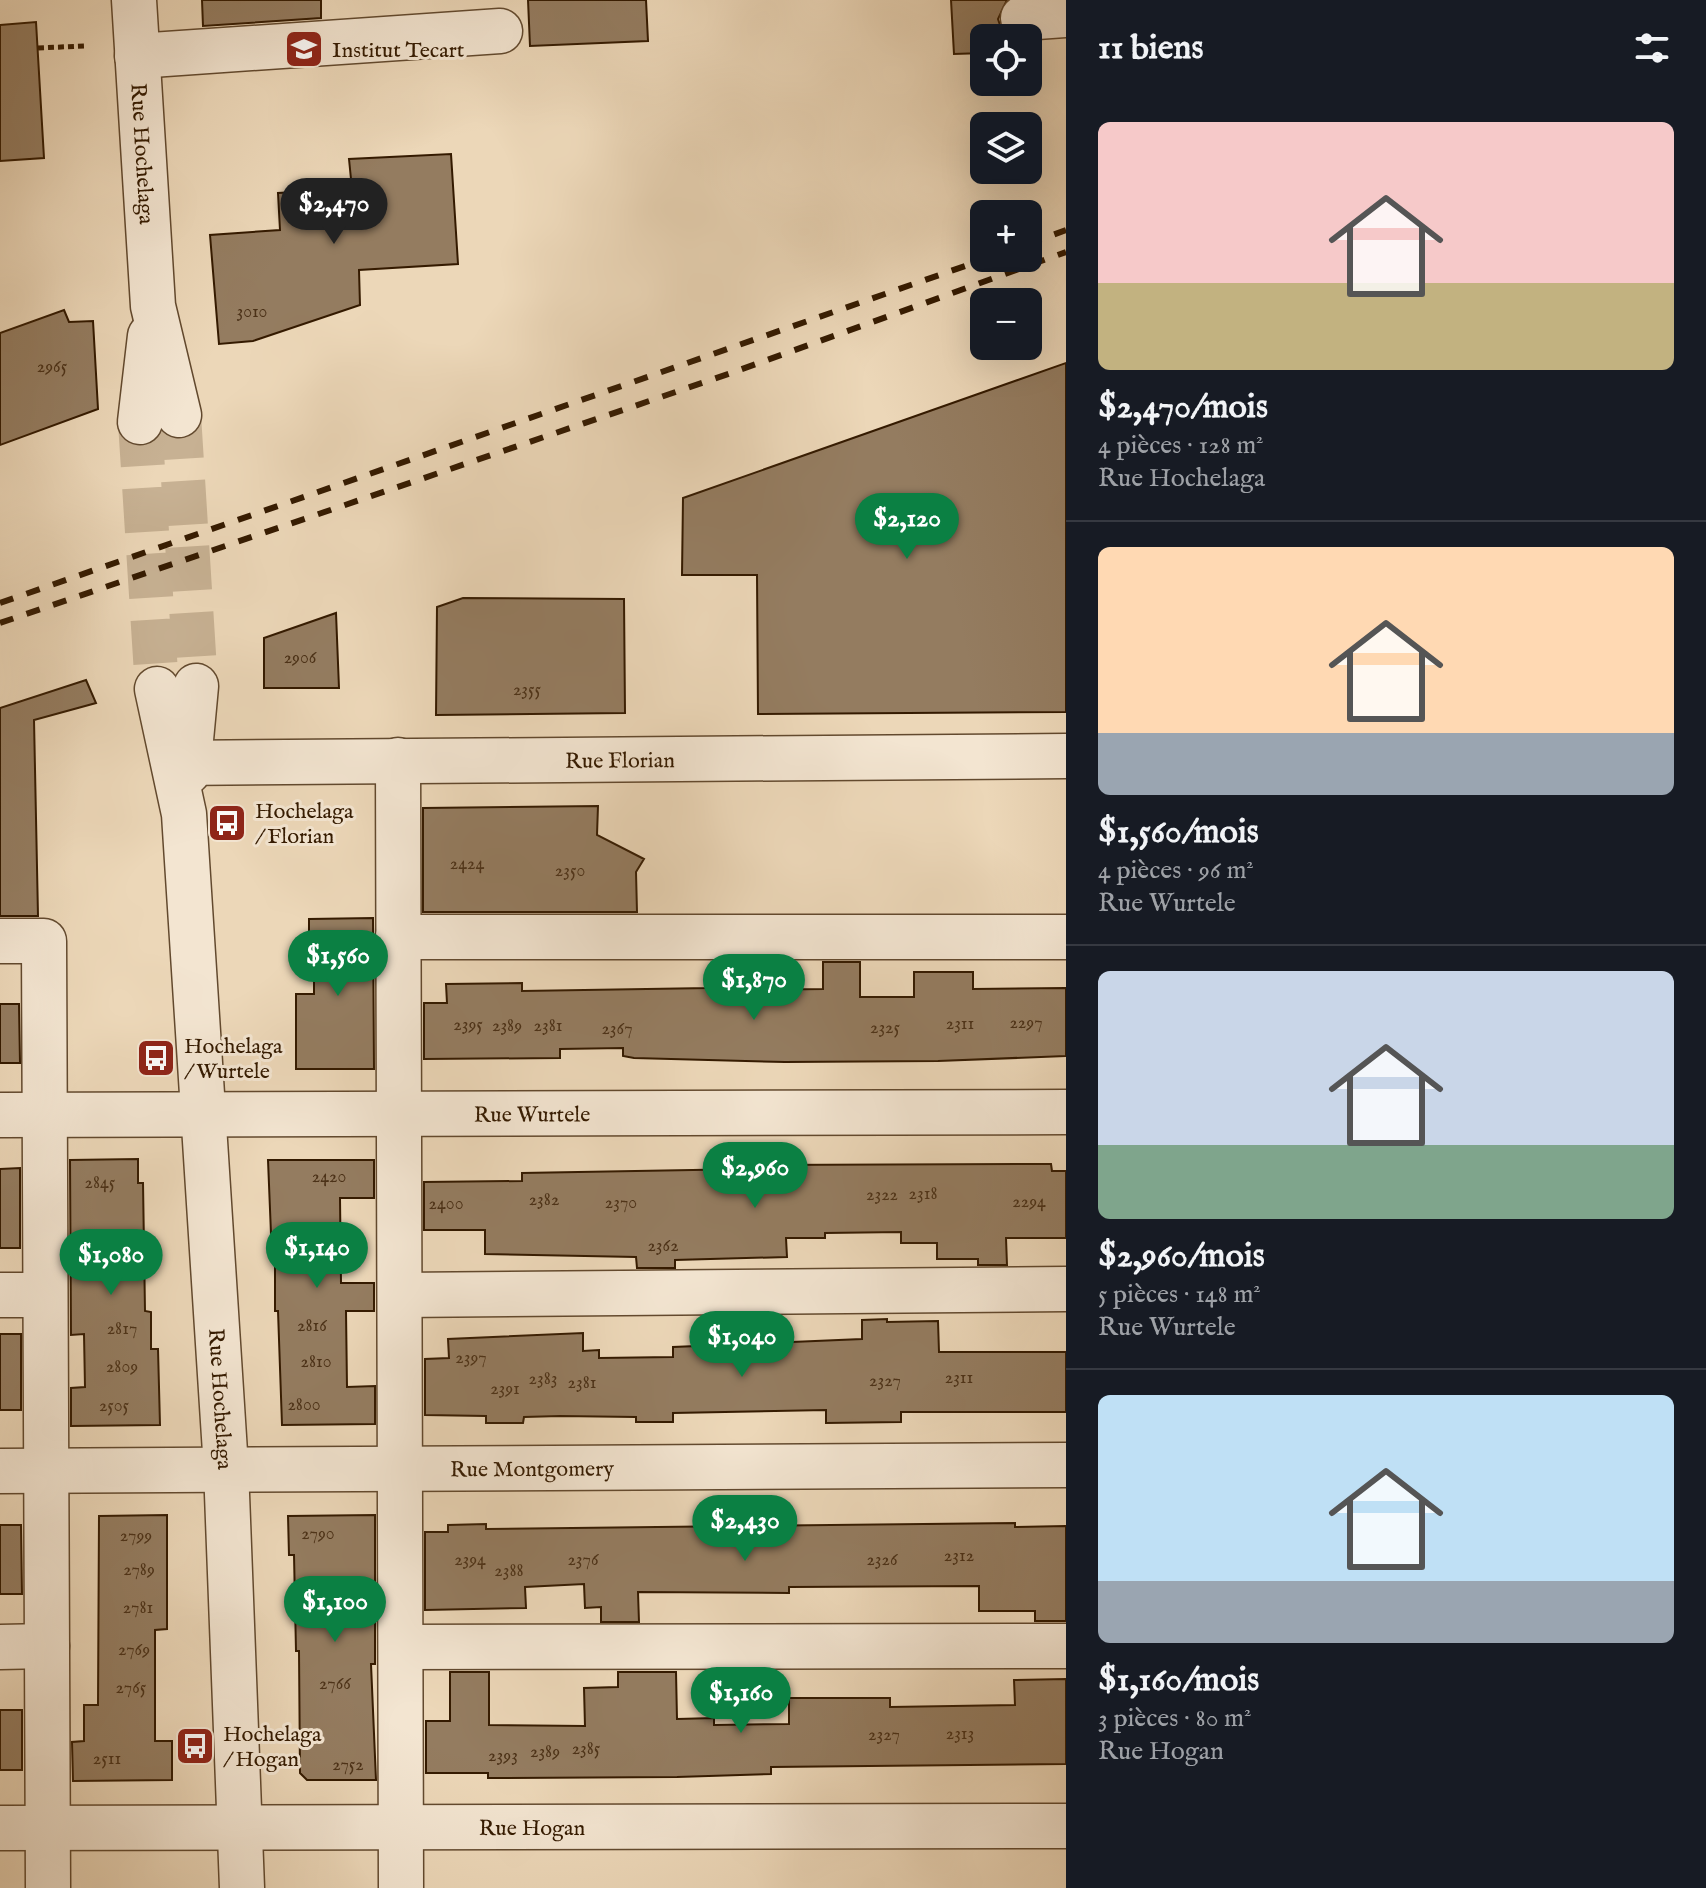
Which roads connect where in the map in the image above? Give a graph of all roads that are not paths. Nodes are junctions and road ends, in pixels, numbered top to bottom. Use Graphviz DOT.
graph roads {
  1 [pos="134,0"];
  2 [pos="1066,15"];
  3 [pos="1023,18"];
  4 [pos="500,31"];
  5 [pos="137,56"];
  6 [pos="160,419"];
  7 [pos="177,687"];
  8 [pos="1066,756"];
  9 [pos="398,760"];
  10 [pos="182,763"];
  11 [pos="398,937"];
  12 [pos="1066,937"];
  13 [pos="0,941"];
  14 [pos="1066,1112"];
  15 [pos="398,1114"];
  16 [pos="0,1115"];
  17 [pos="46,1115"];
  18 [pos="204,1115"];
  19 [pos="1066,1289"];
  20 [pos="0,1295"];
  21 [pos="44,1295"];
  22 [pos="400,1295"];
  23 [pos="1066,1465"];
  24 [pos="226,1468"];
  25 [pos="400,1468"];
  26 [pos="0,1471"];
  27 [pos="48,1471"];
  28 [pos="47,1646"];
  29 [pos="1066,1646"];
  30 [pos="0,1647"];
  31 [pos="401,1647"];
  32 [pos="1066,1826"];
  33 [pos="238,1827"];
  34 [pos="401,1827"];
  35 [pos="0,1828"];
  36 [pos="47,1828"];
  37 [pos="48,1888"];
  38 [pos="242,1888"];
  39 [pos="401,1888"];
  1 -- 5 [label="street, Rue Hochelaga"];
  2 -- 3 [label="street"];
  4 -- 5 [label="street"];
  5 -- 6 [label="street, Rue Hochelaga"];
  7 -- 10 [label="street, Rue Hochelaga"];
  8 -- 9 [label="street, Rue Florian"];
  9 -- 10 [label="street, Rue Florian"];
  9 -- 11 [label="street"];
  10 -- 18 [label="street, Rue Hochelaga"];
  11 -- 12 [label="street"];
  11 -- 15 [label="street"];
  13 -- 17 [label="street"];
  14 -- 15 [label="street, Rue Wurtele"];
  15 -- 18 [label="street, Rue Wurtele"];
  15 -- 22 [label="street"];
  16 -- 17 [label="street, Rue Wurtele"];
  17 -- 18 [label="street, Rue Wurtele"];
  17 -- 21 [label="street"];
  18 -- 24 [label="street, Rue Hochelaga"];
  19 -- 22 [label="street"];
  20 -- 21 [label="street"];
  21 -- 27 [label="street"];
  22 -- 25 [label="street"];
  23 -- 25 [label="street, Rue Montgomery"];
  24 -- 25 [label="street, Rue Montgomery"];
  24 -- 27 [label="street, Rue Montgomery"];
  24 -- 33 [label="street, Rue Hochelaga"];
  25 -- 31 [label="street"];
  26 -- 27 [label="street, Rue Montgomery"];
  27 -- 28 [label="street"];
  28 -- 30 [label="street"];
  28 -- 36 [label="street"];
  29 -- 31 [label="street"];
  31 -- 34 [label="street"];
  32 -- 34 [label="street, Rue Hogan"];
  33 -- 34 [label="street, Rue Hogan"];
  33 -- 36 [label="street, Rue Hogan"];
  33 -- 38 [label="street, Rue Hochelaga"];
  34 -- 39 [label="street"];
  35 -- 36 [label="street, Rue Hogan"];
  36 -- 37 [label="street"];
}
